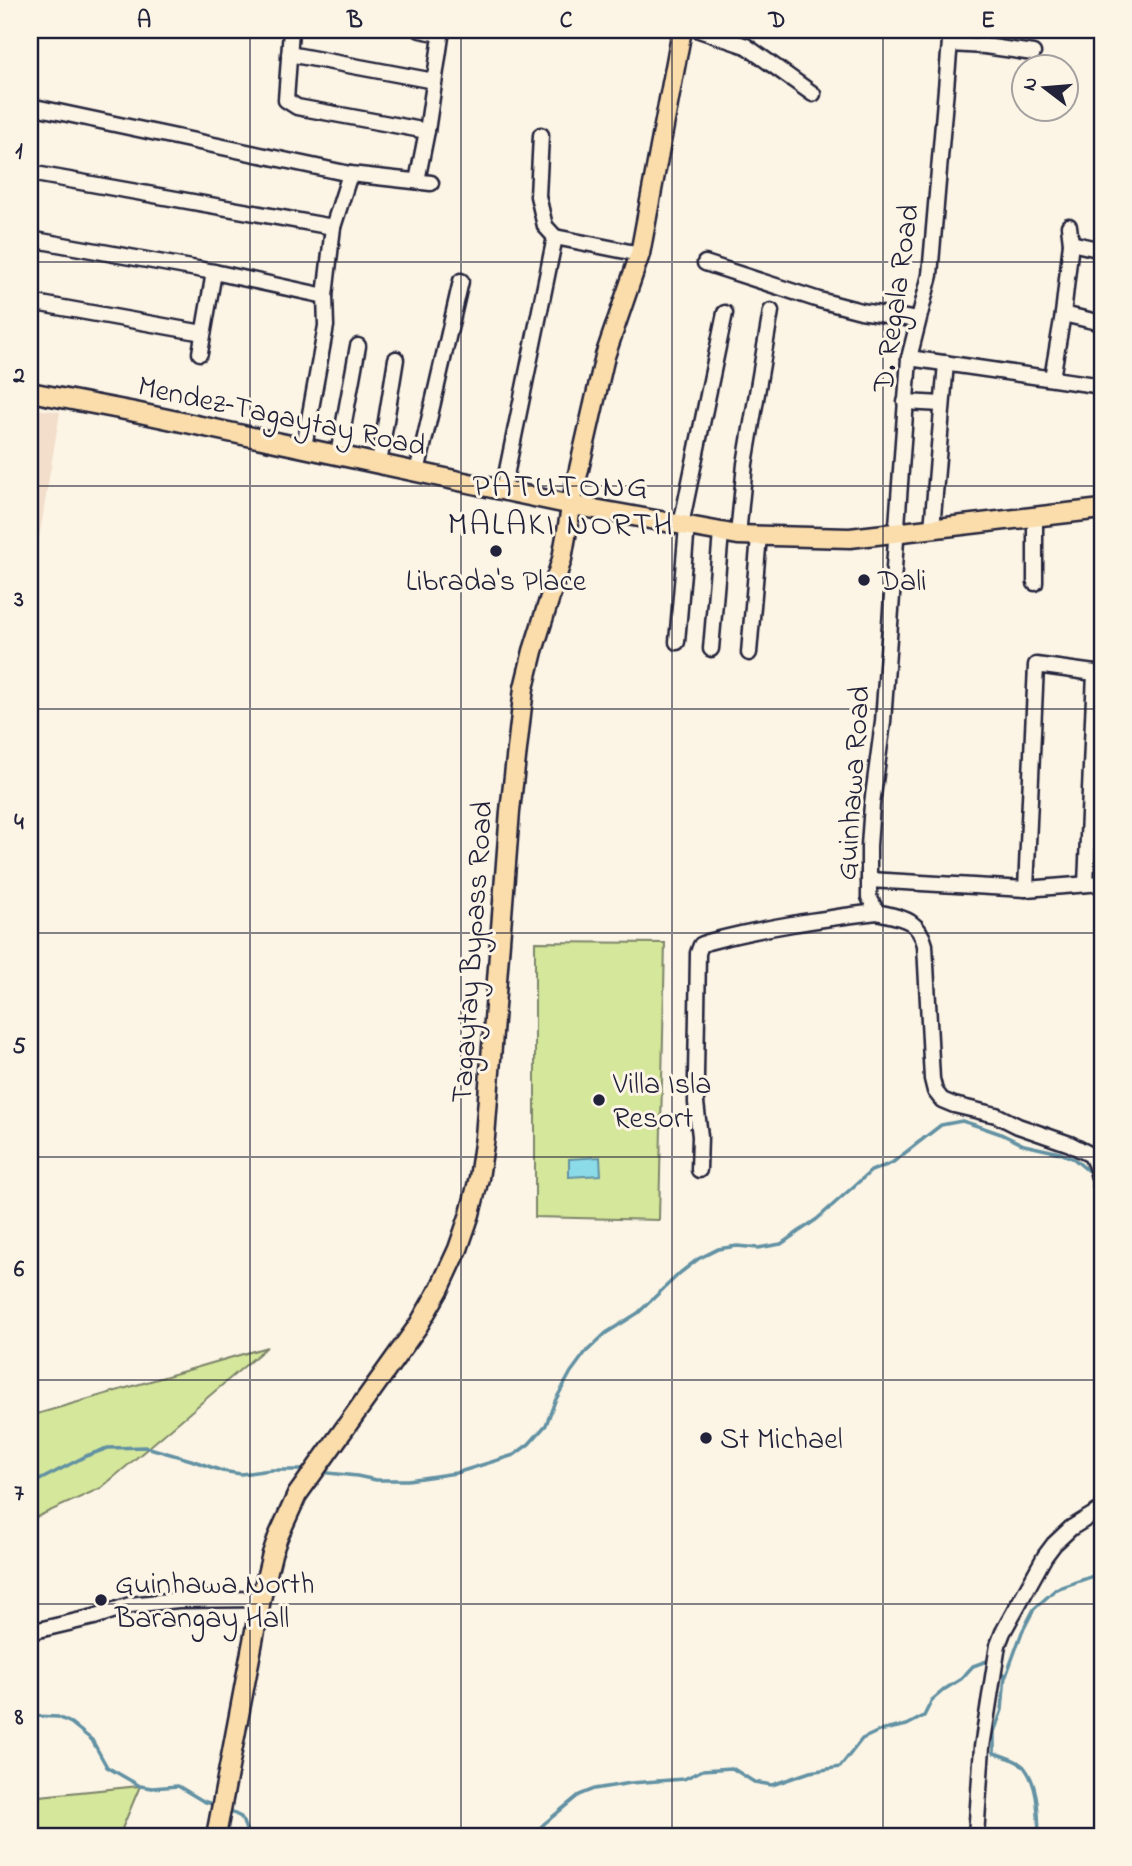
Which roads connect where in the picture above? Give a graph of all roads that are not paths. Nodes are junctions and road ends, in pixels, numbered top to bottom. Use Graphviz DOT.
graph roads {
  1 [pos="291,30"];
  2 [pos="420,30"];
  3 [pos="682,30"];
  4 [pos="699,30"];
  5 [pos="442,32"];
  6 [pos="950,37"];
  7 [pos="1026,52"];
  8 [pos="289,54"];
  9 [pos="434,81"];
  10 [pos="813,94"];
  11 [pos="30,106"];
  12 [pos="427,131"];
  13 [pos="541,135"];
  14 [pos="30,173"];
  15 [pos="350,174"];
  16 [pos="1069,226"];
  17 [pos="333,227"];
  18 [pos="555,237"];
  19 [pos="30,239"];
  20 [pos="1071,243"];
  21 [pos="1102,250"];
  22 [pos="640,254"];
  23 [pos="705,263"];
  24 [pos="214,272"];
  25 [pos="461,281"];
  26 [pos="325,296"];
  27 [pos="30,302"];
  28 [pos="771,311"];
  29 [pos="725,313"];
  30 [pos="1063,314"];
  31 [pos="919,320"];
  32 [pos="1102,321"];
  33 [pos="203,333"];
  34 [pos="358,346"];
  35 [pos="200,353"];
  36 [pos="909,358"];
  37 [pos="396,359"];
  38 [pos="946,363"];
  39 [pos="1052,378"];
  40 [pos="1102,386"];
  41 [pos="30,392"];
  42 [pos="905,402"];
  43 [pos="942,404"];
  44 [pos="304,447"];
  45 [pos="338,455"];
  46 [pos="379,464"];
  47 [pos="417,472"];
  48 [pos="503,490"];
  49 [pos="572,505"];
  50 [pos="1102,509"];
  51 [pos="1035,518"];
  52 [pos="684,526"];
  53 [pos="932,529"];
  54 [pos="896,533"];
  55 [pos="729,534"];
  56 [pos="759,536"];
  57 [pos="1035,583"];
  58 [pos="677,642"];
  59 [pos="711,649"];
  60 [pos="749,653"];
  61 [pos="1098,673"];
  62 [pos="869,880"];
  63 [pos="1102,883"];
  64 [pos="1086,884"];
  65 [pos="1026,889"];
  66 [pos="877,912"];
  67 [pos="699,1170"];
  68 [pos="1102,1186"];
  69 [pos="1102,1509"];
  70 [pos="261,1599"];
  71 [pos="30,1632"];
  72 [pos="216,1836"];
  73 [pos="975,1836"];
  1 -- 8 [label="street"];
  2 -- 5 [label="street"];
  3 -- 22 [label="main road, Tagaytay Bypass Road"];
  4 -- 10 [label="street"];
  5 -- 9 [label="street"];
  6 -- 7 [label="street"];
  6 -- 31 [label="street, D. Regala Road"];
  8 -- 9 [label="street"];
  8 -- 12 [label="street"];
  9 -- 12 [label="street"];
  11 -- 15 [label="street"];
  12 -- 15 [label="street"];
  13 -- 18 [label="street"];
  14 -- 17 [label="street"];
  15 -- 17 [label="street"];
  16 -- 20 [label="street"];
  17 -- 26 [label="street"];
  18 -- 22 [label="street"];
  18 -- 48 [label="street"];
  19 -- 24 [label="street"];
  20 -- 21 [label="street"];
  20 -- 30 [label="street"];
  22 -- 49 [label="main road, Tagaytay Bypass Road"];
  23 -- 31 [label="street"];
  24 -- 26 [label="street"];
  24 -- 33 [label="street"];
  25 -- 47 [label="street"];
  26 -- 44 [label="street"];
  27 -- 33 [label="street"];
  28 -- 55 [label="street"];
  29 -- 52 [label="street"];
  30 -- 32 [label="street"];
  30 -- 39 [label="street"];
  31 -- 36 [label="street, D. Regala Road"];
  33 -- 35 [label="street"];
  34 -- 45 [label="street"];
  36 -- 38 [label="street"];
  36 -- 42 [label="street, D. Regala Road"];
  37 -- 46 [label="street"];
  38 -- 39 [label="street"];
  38 -- 43 [label="street"];
  39 -- 40 [label="street"];
  41 -- 44 [label="main road, Mendez–Tagaytay Road"];
  42 -- 43 [label="street"];
  42 -- 54 [label="street, D. Regala Road"];
  43 -- 53 [label="street"];
  44 -- 45 [label="main road, Mendez–Tagaytay Road"];
  45 -- 46 [label="main road, Mendez–Tagaytay Road"];
  46 -- 47 [label="main road, Mendez–Tagaytay Road"];
  47 -- 48 [label="main road, Mendez–Tagaytay Road"];
  48 -- 49 [label="main road, Mendez–Tagaytay Road"];
  49 -- 52 [label="main road, Mendez–Tagaytay Road"];
  49 -- 70 [label="main road, Tagaytay Bypass Road"];
  50 -- 51 [label="main road, Mendez–Tagaytay Road"];
  51 -- 53 [label="main road, Mendez–Tagaytay Road"];
  51 -- 57 [label="street"];
  52 -- 55 [label="main road, Mendez–Tagaytay Road"];
  52 -- 58 [label="street"];
  53 -- 54 [label="main road, Mendez–Tagaytay Road"];
  54 -- 56 [label="main road, Mendez–Tagaytay Road"];
  54 -- 62 [label="street, Guinhawa Road"];
  55 -- 56 [label="main road, Mendez–Tagaytay Road"];
  55 -- 59 [label="street"];
  56 -- 60 [label="street"];
  61 -- 64 [label="street"];
  61 -- 65 [label="street"];
  62 -- 65 [label="street"];
  62 -- 66 [label="street, Guinhawa Road"];
  63 -- 64 [label="street"];
  64 -- 65 [label="street"];
  66 -- 67 [label="street"];
  66 -- 68 [label="street, Guinhawa Road"];
  69 -- 73 [label="street"];
  70 -- 71 [label="street"];
  70 -- 72 [label="main road, Tagaytay Bypass Road"];
}
